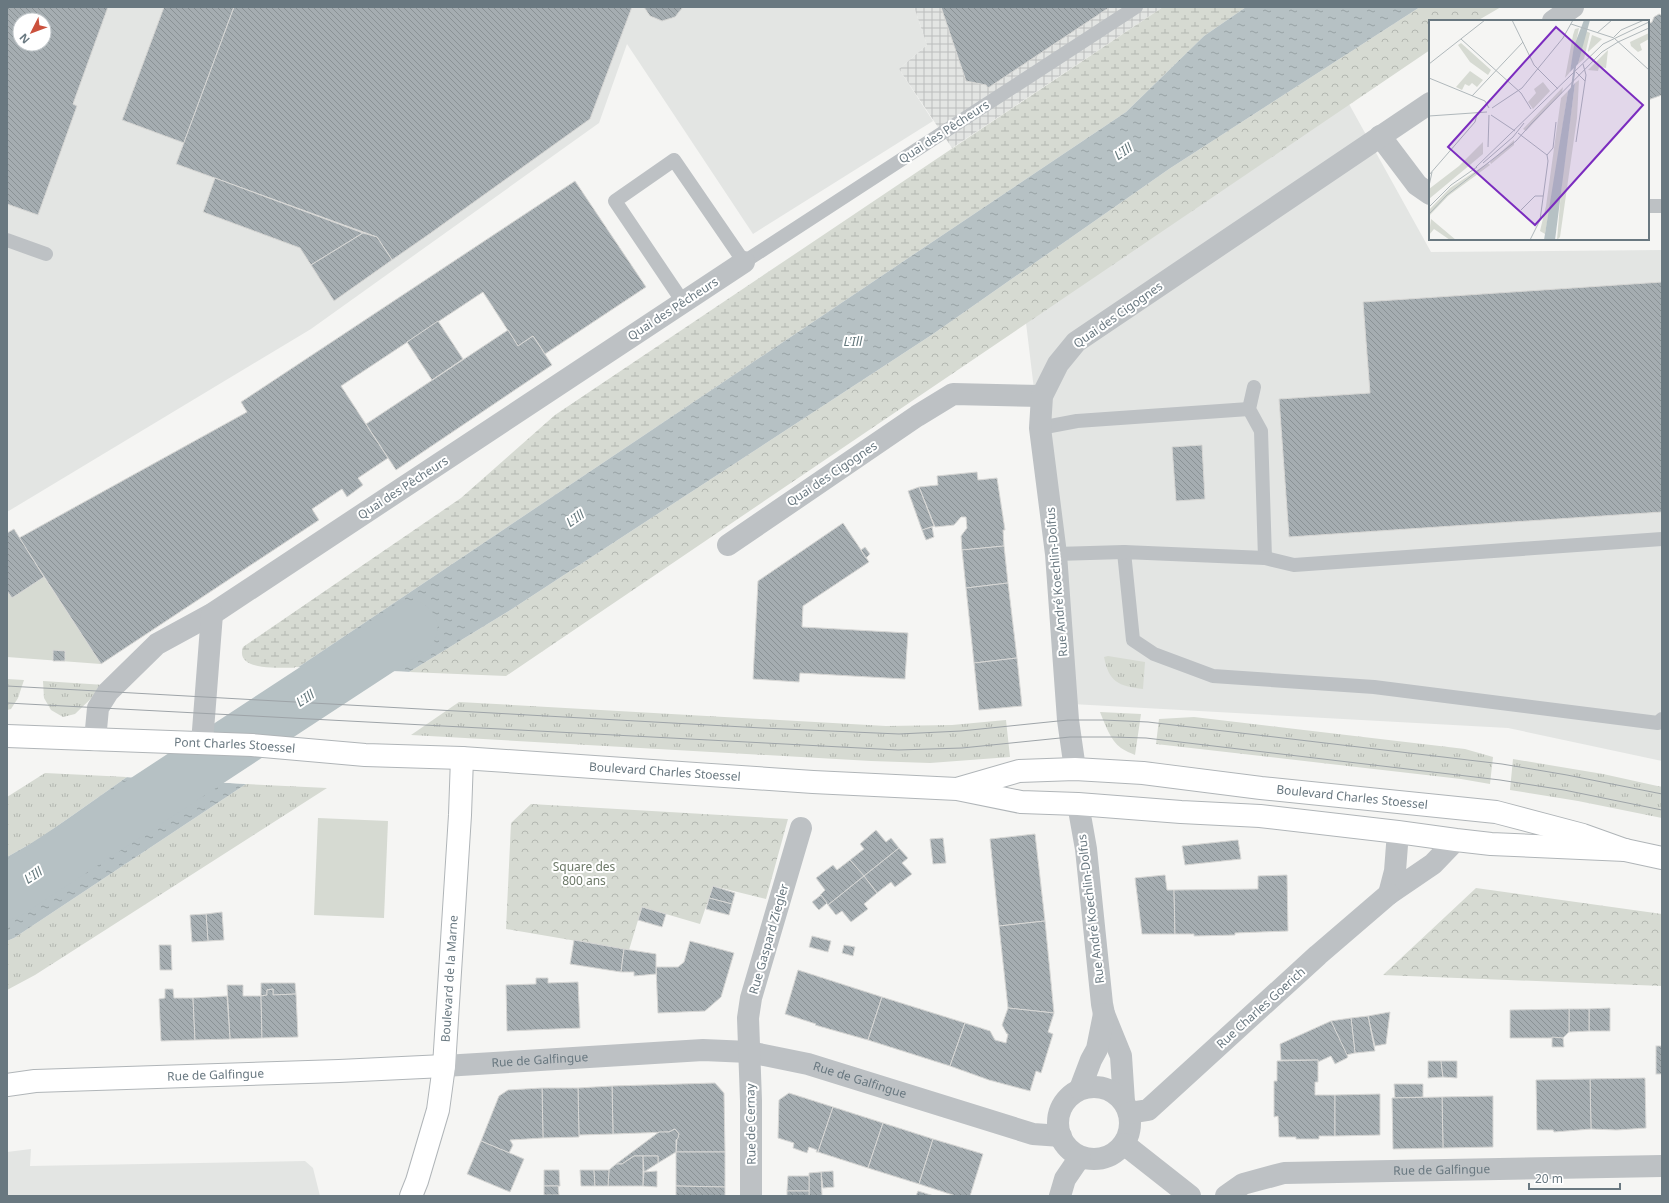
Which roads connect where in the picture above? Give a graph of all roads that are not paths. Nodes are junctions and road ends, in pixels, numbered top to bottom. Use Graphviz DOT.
graph roads {
  1 [pos="1136,7"];
  2 [pos="1574,7"];
  3 [pos="1554,20"];
  4 [pos="1429,104"];
  5 [pos="1380,136"];
  6 [pos="1429,193"];
  7 [pos="1649,206"];
  8 [pos="1662,206"];
  9 [pos="7,240"];
  10 [pos="46,254"];
  11 [pos="744,262"];
  12 [pos="683,302"];
  13 [pos="1254,387"];
  14 [pos="1042,396"];
  15 [pos="1248,409"];
  16 [pos="1040,428"];
  17 [pos="1662,539"];
  18 [pos="728,544"];
  19 [pos="1124,552"];
  20 [pos="1056,554"];
  21 [pos="1265,558"];
  22 [pos="212,614"];
  23 [pos="1662,719"];
  24 [pos="7,736"];
  25 [pos="95,740"];
  26 [pos="202,743"];
  27 [pos="374,755"];
  28 [pos="462,758"];
  29 [pos="1075,769"];
  30 [pos="957,789"];
  31 [pos="1078,804"];
  32 [pos="801,828"];
  33 [pos="1398,832"];
  34 [pos="1456,840"];
  35 [pos="1625,850"];
  36 [pos="1662,858"];
  37 [pos="1389,894"];
  38 [pos="1104,1014"];
  39 [pos="749,1052"];
  40 [pos="444,1066"];
  41 [pos="7,1085"];
  42 [pos="1080,1089"];
  43 [pos="1127,1107"];
  44 [pos="1061,1136"];
  45 [pos="1124,1144"];
  46 [pos="1080,1157"];
  47 [pos="1662,1166"];
  48 [pos="411,1196"];
  49 [pos="751,1196"];
  50 [pos="1060,1196"];
  51 [pos="1190,1196"];
  52 [pos="1226,1196"];
  1 -- 11 [label="lane, Quai des Pêcheurs"];
  2 -- 3 [label="street"];
  4 -- 5 [label="street, Quai des Cigognes"];
  5 -- 6 [label="street"];
  5 -- 14 [label="street, Quai des Cigognes"];
  7 -- 8 [label="lane"];
  9 -- 10 [label="lane"];
  11 -- 12 [label="street, Quai des Pêcheurs"];
  11 -- 12 [label="lane"];
  12 -- 22 [label="street, Quai des Pêcheurs"];
  13 -- 15 [label="lane"];
  14 -- 16 [label="street, Rue André Koechlin-Dolfus"];
  14 -- 18 [label="street, Quai des Cigognes"];
  15 -- 16 [label="lane"];
  15 -- 21 [label="lane"];
  16 -- 20 [label="street, Rue André Koechlin-Dolfus"];
  17 -- 21 [label="lane"];
  19 -- 20 [label="lane"];
  19 -- 21 [label="lane"];
  19 -- 23 [label="lane"];
  20 -- 29 [label="street, Rue André Koechlin-Dolfus"];
  22 -- 25 [label="street, Quai des Pêcheurs"];
  22 -- 26 [label="street"];
  24 -- 25 [label="main road"];
  25 -- 26 [label="main road, Pont Charles Stoessel"];
  26 -- 27 [label="main road, Pont Charles Stoessel"];
  27 -- 28 [label="main road, Boulevard Charles Stoessel"];
  28 -- 30 [label="main road, Boulevard Charles Stoessel"];
  28 -- 40 [label="main road, Boulevard de la Marne"];
  29 -- 30 [label="main road, Boulevard Charles Stoessel"];
  29 -- 31 [label="main road"];
  29 -- 35 [label="main road, Boulevard Charles Stoessel"];
  30 -- 31 [label="main road, Boulevard Charles Stoessel"];
  31 -- 33 [label="main road, Boulevard Charles Stoessel"];
  31 -- 38 [label="street, Rue André Koechlin-Dolfus"];
  32 -- 39 [label="street, Rue Gaspard Ziegler"];
  33 -- 34 [label="main road, Boulevard Charles Stoessel"];
  33 -- 37 [label="street"];
  34 -- 35 [label="main road, Boulevard Charles Stoessel"];
  34 -- 37 [label="street, Rue Charles Goerich"];
  35 -- 36 [label="main road, Boulevard Charles Stoessel"];
  37 -- 43 [label="street, Rue Charles Goerich"];
  38 -- 42 [label="street, Rue André Koechlin-Dolfus"];
  38 -- 43 [label="street, Rue André Koechlin-Dolfus"];
  39 -- 40 [label="street, Rue de Galfingue"];
  39 -- 44 [label="street, Rue de Galfingue"];
  39 -- 49 [label="street, Rue de Cernay"];
  40 -- 41 [label="main road, Rue de Galfingue"];
  40 -- 48 [label="main road, Boulevard de la Marne"];
  42 -- 43 [label="street"];
  42 -- 44 [label="street"];
  43 -- 45 [label="street"];
  44 -- 46 [label="street"];
  45 -- 46 [label="street"];
  45 -- 51 [label="street"];
  46 -- 50 [label="street"];
  47 -- 52 [label="street, Rue de Galfingue"];
}
